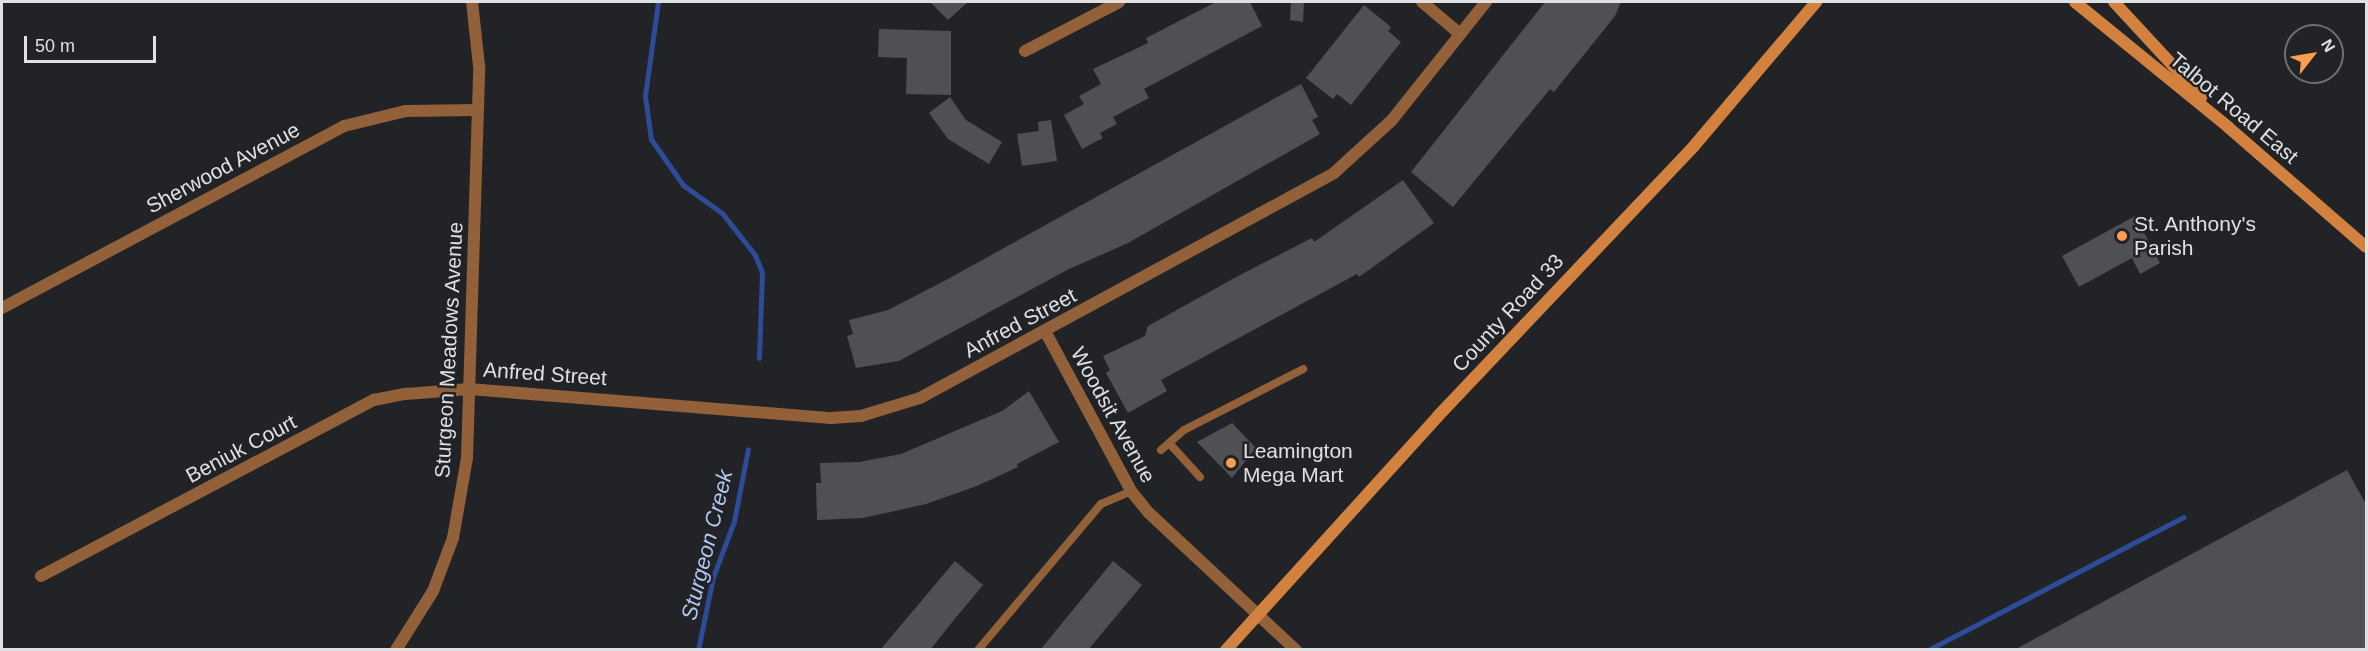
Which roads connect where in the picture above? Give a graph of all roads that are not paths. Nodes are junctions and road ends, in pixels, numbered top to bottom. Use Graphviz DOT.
graph roads {
  1 [pos="472,2"];
  2 [pos="1119,2"];
  3 [pos="1422,2"];
  4 [pos="1486,2"];
  5 [pos="1816,2"];
  6 [pos="2075,2"];
  7 [pos="2114,2"];
  8 [pos="1460,34"];
  9 [pos="1025,51"];
  10 [pos="477,110"];
  11 [pos="2228,127"];
  12 [pos="2367,247"];
  13 [pos="2,308"];
  14 [pos="1045,331"];
  15 [pos="1303,369"];
  16 [pos="470,389"];
  17 [pos="1169,443"];
  18 [pos="1161,450"];
  19 [pos="1200,477"];
  20 [pos="1131,491"];
  21 [pos="41,576"];
  22 [pos="1257,613"];
  23 [pos="396,650"];
  24 [pos="978,650"];
  25 [pos="1226,650"];
  26 [pos="1296,650"];
  1 -- 10 [label="street, Sturgeon Meadows Avenue"];
  2 -- 9 [label="street"];
  3 -- 8 [label="street"];
  4 -- 8 [label="street, Anfred Street"];
  5 -- 22 [label="main road, County Road 33"];
  6 -- 11 [label="main road, Talbot Road East"];
  7 -- 11 [label="main road"];
  8 -- 14 [label="street, Anfred Street"];
  10 -- 13 [label="street, Sherwood Avenue"];
  10 -- 16 [label="street, Sturgeon Meadows Avenue"];
  11 -- 12 [label="main road, Talbot Road East"];
  14 -- 16 [label="street, Anfred Street"];
  14 -- 20 [label="street, Woodsit Avenue"];
  15 -- 17 [label="lane"];
  16 -- 21 [label="street, Beniuk Court"];
  16 -- 23 [label="street, Sturgeon Meadows Avenue"];
  17 -- 18 [label="lane"];
  17 -- 19 [label="lane"];
  20 -- 22 [label="street, Woodsit Avenue"];
  20 -- 24 [label="lane"];
  22 -- 25 [label="main road, County Road 33"];
  22 -- 26 [label="street, Woodsit Avenue"];
}
